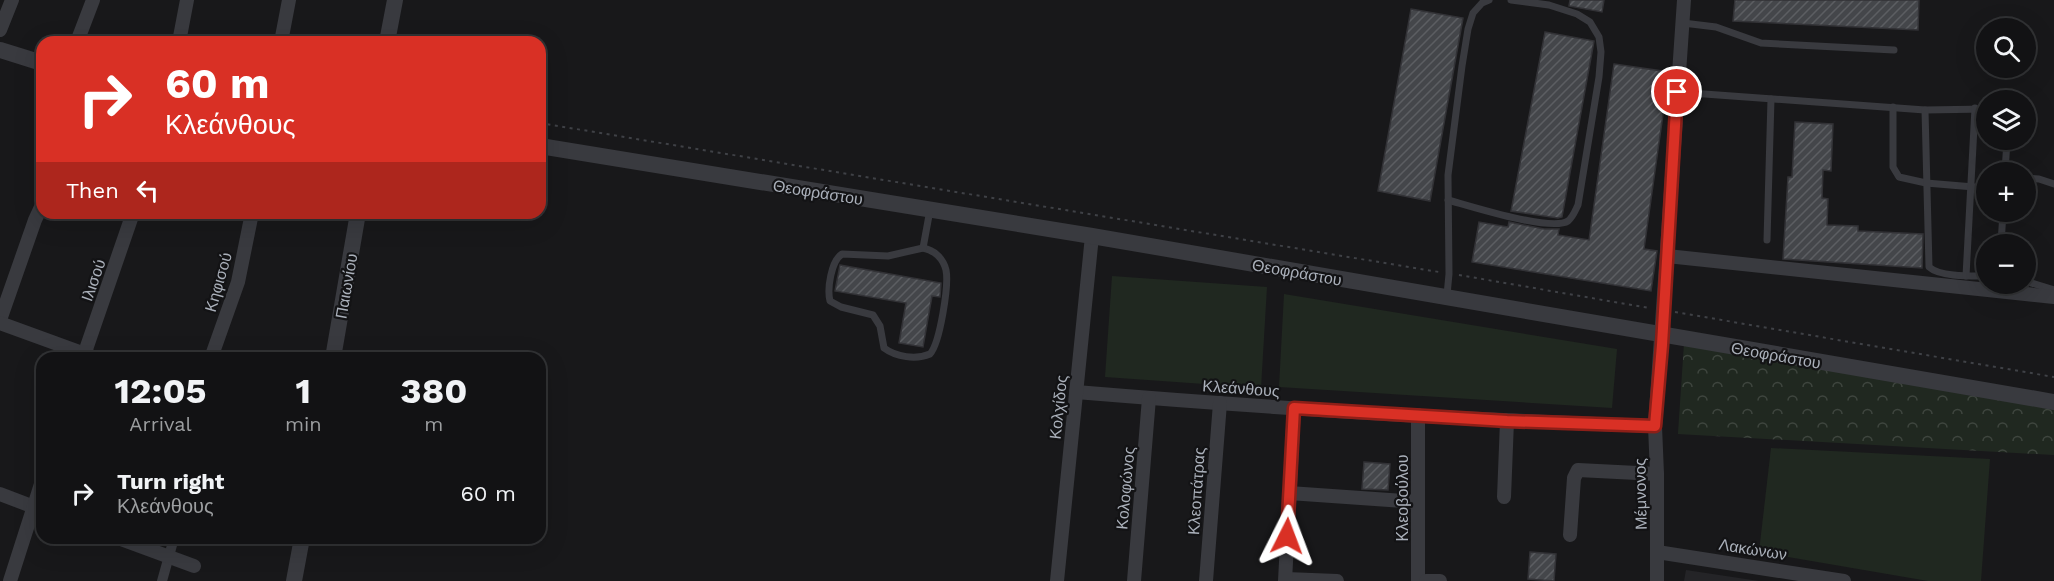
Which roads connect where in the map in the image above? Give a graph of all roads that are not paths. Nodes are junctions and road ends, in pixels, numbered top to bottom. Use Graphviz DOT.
graph roads {
  1 [pos="12,0"];
  2 [pos="93,0"];
  3 [pos="187,0"];
  4 [pos="288,0"];
  5 [pos="395,0"];
  6 [pos="1490,0"];
  7 [pos="1511,0"];
  8 [pos="1684,0"];
  9 [pos="1683,23"];
  10 [pos="0,30"];
  11 [pos="79,36"];
  12 [pos="180,36"];
  13 [pos="282,36"];
  14 [pos="388,36"];
  15 [pos="0,50"];
  16 [pos="1894,50"];
  17 [pos="36,61"];
  18 [pos="1677,92"];
  19 [pos="1771,99"];
  20 [pos="1893,107"];
  21 [pos="1975,108"];
  22 [pos="1925,110"];
  23 [pos="546,147"];
  24 [pos="2036,179"];
  25 [pos="1926,183"];
  26 [pos="2054,184"];
  27 [pos="1970,187"];
  28 [pos="1976,187"];
  29 [pos="1448,200"];
  30 [pos="930,210"];
  31 [pos="36,216"];
  32 [pos="131,219"];
  33 [pos="251,219"];
  34 [pos="357,219"];
  35 [pos="1092,236"];
  36 [pos="1767,240"];
  37 [pos="923,248"];
  38 [pos="1667,256"];
  39 [pos="1966,276"];
  40 [pos="1976,276"];
  41 [pos="2036,284"];
  42 [pos="2054,290"];
  43 [pos="2054,297"];
  44 [pos="1447,298"];
  45 [pos="0,321"];
  46 [pos="1661,335"];
  47 [pos="76,352"];
  48 [pos="90,352"];
  49 [pos="213,352"];
  50 [pos="334,352"];
  51 [pos="1076,392"];
  52 [pos="1149,398"];
  53 [pos="2054,402"];
  54 [pos="1220,403"];
  55 [pos="1294,408"];
  56 [pos="1418,415"];
  57 [pos="1507,421"];
  58 [pos="1655,426"];
  59 [pos="1657,474"];
  60 [pos="1289,493"];
  61 [pos="0,494"];
  62 [pos="1504,497"];
  63 [pos="1418,502"];
  64 [pos="36,509"];
  65 [pos="36,512"];
  66 [pos="1570,536"];
  67 [pos="134,544"];
  68 [pos="172,544"];
  69 [pos="301,544"];
  70 [pos="1657,552"];
  71 [pos="168,557"];
  72 [pos="194,566"];
  73 [pos="1812,578"];
  74 [pos="1286,580"];
  75 [pos="10,581"];
  76 [pos="162,581"];
  77 [pos="294,581"];
  78 [pos="1057,581"];
  79 [pos="1134,581"];
  80 [pos="1206,581"];
  81 [pos="1337,581"];
  82 [pos="1418,581"];
  83 [pos="1426,581"];
  84 [pos="1440,581"];
  85 [pos="1657,581"];
  86 [pos="1844,581"];
  1 -- 10 [label="street"];
  2 -- 11 [label="street"];
  3 -- 12 [label="street"];
  4 -- 13 [label="street"];
  5 -- 14 [label="street"];
  6 -- 29 [label="lane"];
  7 -- 29 [label="lane"];
  8 -- 9 [label="street, Μέμνονος"];
  9 -- 16 [label="lane"];
  9 -- 18 [label="street, Μέμνονος"];
  15 -- 17 [label="street"];
  18 -- 19 [label="lane"];
  18 -- 38 [label="street, Μέμνονος"];
  19 -- 20 [label="lane"];
  19 -- 36 [label="lane"];
  20 -- 22 [label="lane"];
  20 -- 25 [label="lane"];
  21 -- 22 [label="lane"];
  21 -- 27 [label="lane"];
  22 -- 25 [label="lane"];
  23 -- 30 [label="street, Θεοφράστου"];
  24 -- 26 [label="lane"];
  25 -- 27 [label="lane"];
  25 -- 39 [label="lane"];
  27 -- 28 [label="lane"];
  27 -- 39 [label="lane"];
  29 -- 44 [label="lane"];
  30 -- 35 [label="street, Θεοφράστου"];
  30 -- 37 [label="lane"];
  31 -- 45 [label="street"];
  32 -- 48 [label="street, Ιλισού"];
  33 -- 49 [label="street, Κηφισού"];
  34 -- 50 [label="street, Παιωνίου"];
  35 -- 44 [label="street, Θεοφράστου"];
  35 -- 51 [label="street, Κολχίδος"];
  37 -- 37 [label="lane"];
  38 -- 43 [label="street"];
  38 -- 46 [label="street, Μέμνονος"];
  39 -- 40 [label="lane"];
  41 -- 42 [label="lane"];
  44 -- 46 [label="street, Θεοφράστου"];
  45 -- 47 [label="street"];
  46 -- 53 [label="street, Θεοφράστου"];
  46 -- 58 [label="street, Μέμνονος"];
  51 -- 52 [label="street, Κλεάνθους"];
  51 -- 78 [label="street, Κολχίδος"];
  52 -- 54 [label="street, Κλεάνθους"];
  52 -- 79 [label="street, Κολοφώνος"];
  54 -- 55 [label="street, Κλεάνθους"];
  54 -- 80 [label="street, Κλεοπάτρας"];
  55 -- 56 [label="street, Κλεάνθους"];
  55 -- 60 [label="street"];
  56 -- 57 [label="street, Κλεάνθους"];
  56 -- 63 [label="street, Κλεοβούλου"];
  57 -- 58 [label="street, Κλεάνθους"];
  57 -- 62 [label="street"];
  58 -- 59 [label="street, Μέμνονος"];
  59 -- 66 [label="street"];
  59 -- 70 [label="street, Μέμνονος"];
  60 -- 63 [label="street"];
  60 -- 74 [label="street"];
  61 -- 64 [label="street"];
  63 -- 82 [label="street, Κλεοβούλου"];
  65 -- 75 [label="street"];
  67 -- 71 [label="street"];
  68 -- 71 [label="street"];
  69 -- 77 [label="street"];
  70 -- 73 [label="street, Λακώνων"];
  70 -- 85 [label="street, Μέμνονος"];
  71 -- 72 [label="street"];
  71 -- 76 [label="street"];
  73 -- 86 [label="street, Λακώνων"];
  74 -- 81 [label="street"];
  83 -- 84 [label="street"];
}
